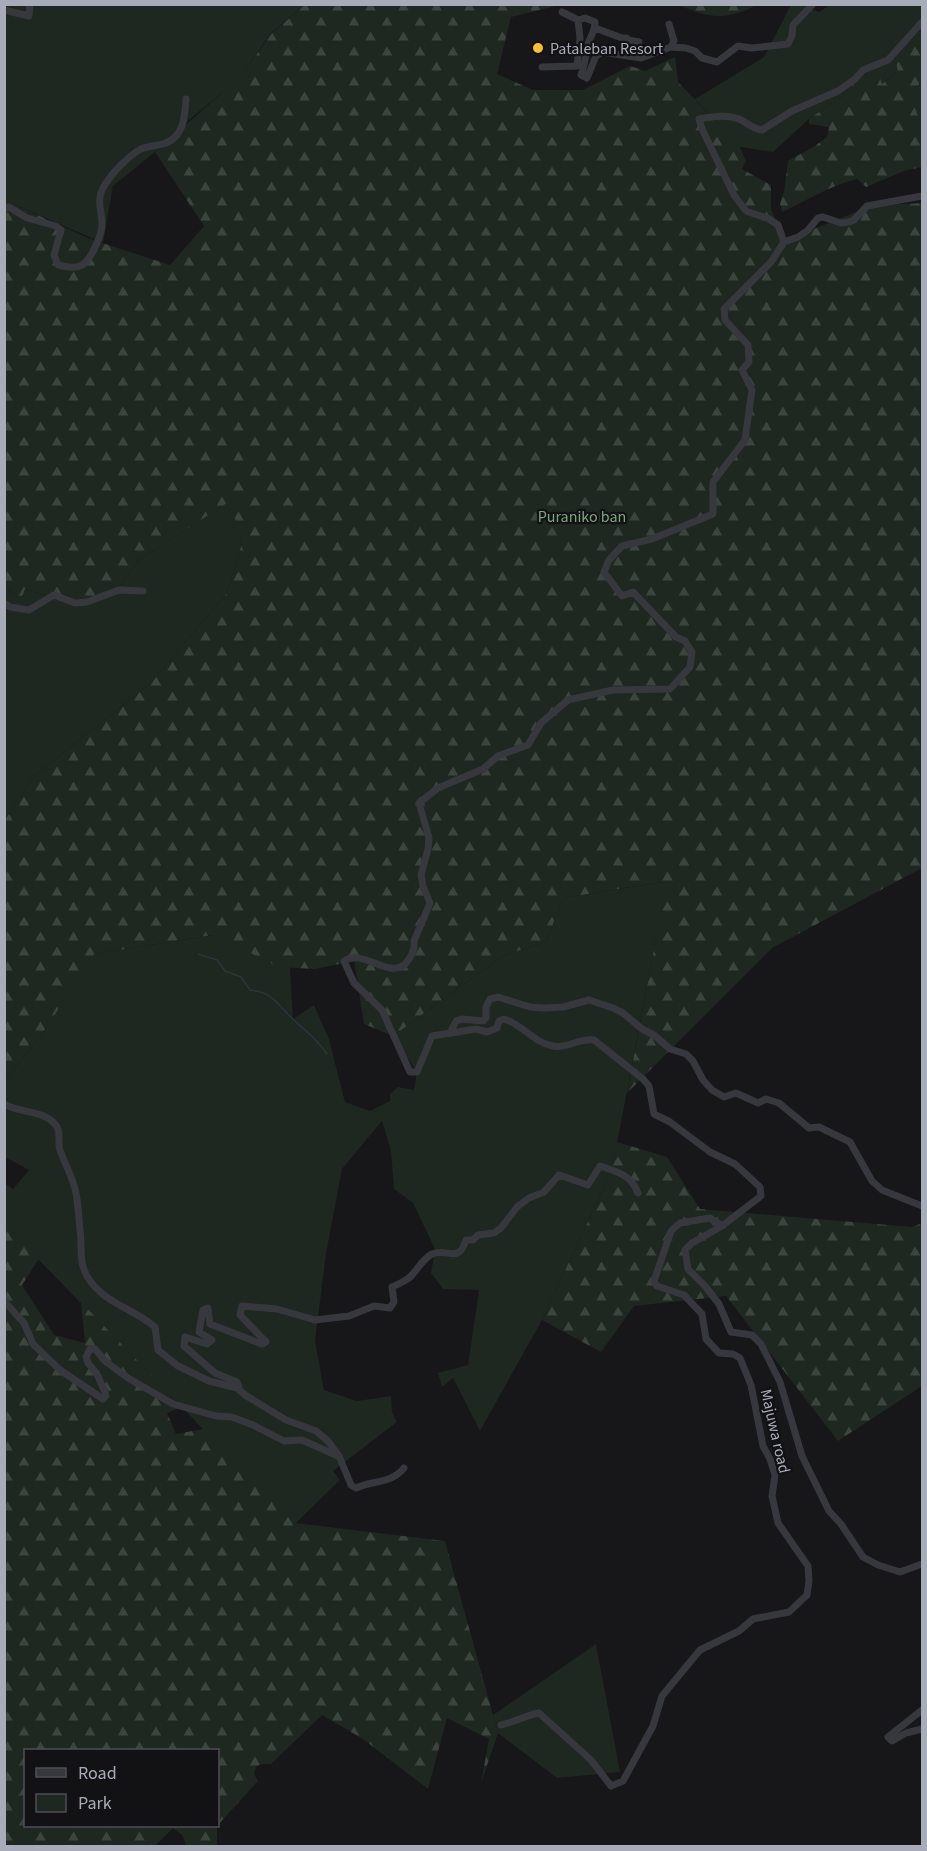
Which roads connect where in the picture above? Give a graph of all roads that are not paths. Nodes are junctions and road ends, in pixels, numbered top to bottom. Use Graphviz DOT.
graph roads {
  1 [pos="30,4"];
  2 [pos="813,4"];
  3 [pos="4,10"];
  4 [pos="562,12"];
  5 [pos="578,20"];
  6 [pos="922,22"];
  7 [pos="669,24"];
  8 [pos="595,28"];
  9 [pos="639,42"];
  10 [pos="671,47"];
  11 [pos="542,68"];
  12 [pos="186,99"];
  13 [pos="922,196"];
  14 [pos="4,208"];
  15 [pos="784,242"];
  16 [pos="143,591"];
  17 [pos="4,603"];
  18 [pos="450,1033"];
  19 [pos="4,1104"];
  20 [pos="638,1193"];
  21 [pos="922,1206"];
  22 [pos="722,1226"];
  23 [pos="4,1301"];
  24 [pos="237,1388"];
  25 [pos="339,1456"];
  26 [pos="404,1468"];
  27 [pos="922,1564"];
  28 [pos="922,1710"];
  29 [pos="501,1725"];
  30 [pos="922,1729"];
  1 -- 3 [label="street"];
  2 -- 10 [label="street"];
  4 -- 5 [label="street"];
  5 -- 8 [label="street"];
  5 -- 11 [label="street"];
  6 -- 15 [label="street"];
  7 -- 10 [label="street"];
  8 -- 9 [label="street"];
  8 -- 10 [label="street"];
  12 -- 14 [label="street"];
  13 -- 15 [label="street"];
  15 -- 18 [label="street"];
  16 -- 17 [label="street"];
  18 -- 21 [label="street"];
  18 -- 22 [label="street"];
  19 -- 24 [label="street"];
  20 -- 24 [label="street"];
  22 -- 27 [label="street"];
  22 -- 29 [label="street, Majuwa road"];
  23 -- 25 [label="street"];
  24 -- 25 [label="street"];
  25 -- 26 [label="street"];
  28 -- 30 [label="street"];
}
